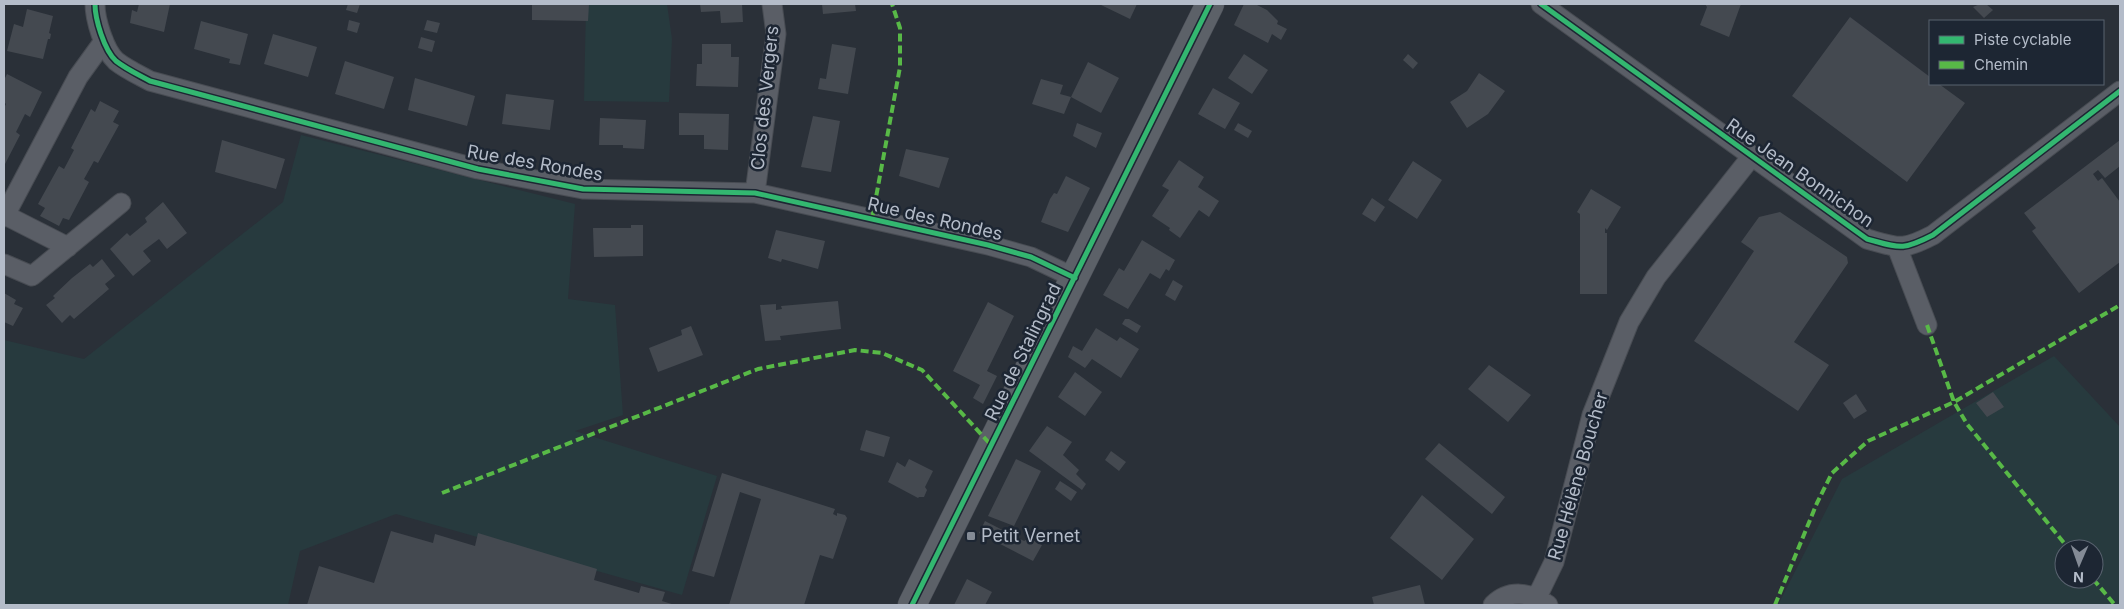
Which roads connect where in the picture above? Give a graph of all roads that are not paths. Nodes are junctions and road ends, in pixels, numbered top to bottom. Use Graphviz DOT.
graph roads {
  1 [pos="95,4"];
  2 [pos="772,4"];
  3 [pos="1210,4"];
  4 [pos="1541,4"];
  5 [pos="104,41"];
  6 [pos="2120,91"];
  7 [pos="1752,156"];
  8 [pos="755,193"];
  9 [pos="121,203"];
  10 [pos="4,216"];
  11 [pos="68,247"];
  12 [pos="1897,247"];
  13 [pos="4,264"];
  14 [pos="1075,278"];
  15 [pos="1928,325"];
  16 [pos="1542,601"];
  17 [pos="912,605"];
  18 [pos="1493,605"];
  1 -- 5 [label="street, Rue des Rondes"];
  2 -- 8 [label="street, Clos des Vergers"];
  3 -- 14 [label="main road, Rue de Stalingrad"];
  4 -- 7 [label="street, Rue Jean Bonnichon"];
  5 -- 8 [label="street, Rue des Rondes"];
  5 -- 10 [label="street"];
  6 -- 12 [label="street, Rue Jean Bonnichon"];
  7 -- 12 [label="street, Rue Jean Bonnichon"];
  7 -- 16 [label="street, Rue Hélène Boucher"];
  8 -- 14 [label="street, Rue des Rondes"];
  9 -- 11 [label="street"];
  10 -- 11 [label="street"];
  11 -- 13 [label="street"];
  12 -- 15 [label="street"];
  14 -- 17 [label="main road, Rue de Stalingrad"];
  16 -- 18 [label="street"];
}
